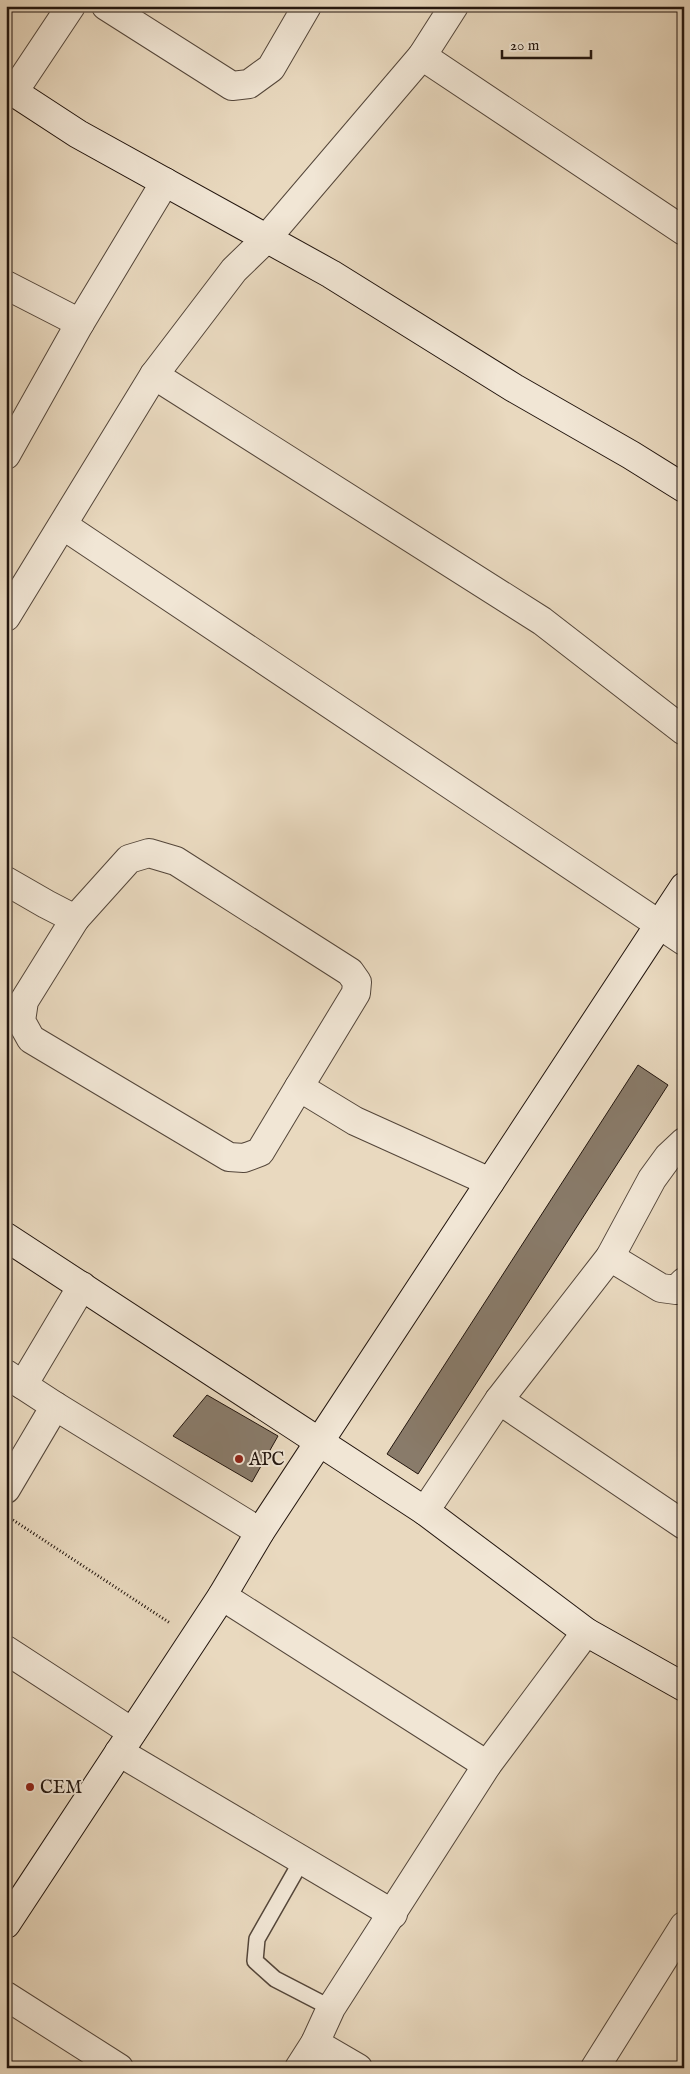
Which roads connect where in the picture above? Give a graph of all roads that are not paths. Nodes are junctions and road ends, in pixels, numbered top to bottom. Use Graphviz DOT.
graph roads {
  1 [pos="71,6"];
  2 [pos="106,6"];
  3 [pos="454,6"];
  4 [pos="305,7"];
  5 [pos="422,56"];
  6 [pos="10,90"];
  7 [pos="165,182"];
  8 [pos="684,231"];
  9 [pos="266,239"];
  10 [pos="6,285"];
  11 [pos="80,323"];
  12 [pos="154,375"];
  13 [pos="6,455"];
  14 [pos="684,488"];
  15 [pos="64,526"];
  16 [pos="6,617"];
  17 [pos="684,731"];
  18 [pos="6,881"];
  19 [pos="684,887"];
  20 [pos="75,919"];
  21 [pos="661,924"];
  22 [pos="684,941"];
  23 [pos="299,1087"];
  24 [pos="684,1142"];
  25 [pos="490,1182"];
  26 [pos="6,1237"];
  27 [pos="610,1257"];
  28 [pos="684,1282"];
  29 [pos="82,1286"];
  30 [pos="15,1380"];
  31 [pos="499,1400"];
  32 [pos="55,1406"];
  33 [pos="321,1441"];
  34 [pos="6,1489"];
  35 [pos="425,1511"];
  36 [pos="684,1525"];
  37 [pos="260,1532"];
  38 [pos="222,1596"];
  39 [pos="586,1632"];
  40 [pos="6,1650"];
  41 [pos="684,1687"];
  42 [pos="126,1742"];
  43 [pos="488,1765"];
  44 [pos="302,1860"];
  45 [pos="393,1914"];
  46 [pos="6,1924"];
  47 [pos="684,1926"];
  48 [pos="6,1996"];
  49 [pos="331,2008"];
  50 [pos="315,2043"];
  51 [pos="119,2068"];
  52 [pos="299,2068"];
  53 [pos="358,2068"];
  54 [pos="595,2068"];
  1 -- 6 [label="street"];
  2 -- 4 [label="street"];
  3 -- 5 [label="street"];
  5 -- 8 [label="street"];
  5 -- 9 [label="street"];
  6 -- 7 [label="street"];
  7 -- 9 [label="street"];
  7 -- 11 [label="street"];
  9 -- 12 [label="street"];
  9 -- 14 [label="street"];
  10 -- 11 [label="street"];
  11 -- 13 [label="street"];
  12 -- 15 [label="street"];
  12 -- 17 [label="street"];
  15 -- 16 [label="street"];
  15 -- 21 [label="street"];
  18 -- 20 [label="street"];
  19 -- 21 [label="street"];
  20 -- 23 [label="street"];
  20 -- 23 [label="street"];
  21 -- 22 [label="street"];
  21 -- 25 [label="street"];
  23 -- 25 [label="street"];
  24 -- 27 [label="street"];
  25 -- 33 [label="street"];
  26 -- 29 [label="street"];
  27 -- 28 [label="street"];
  27 -- 31 [label="street"];
  29 -- 30 [label="street"];
  29 -- 33 [label="street"];
  30 -- 32 [label="street"];
  31 -- 35 [label="street"];
  31 -- 36 [label="street"];
  32 -- 34 [label="street"];
  32 -- 37 [label="street"];
  33 -- 35 [label="street"];
  33 -- 37 [label="street"];
  35 -- 39 [label="street"];
  37 -- 38 [label="street"];
  38 -- 42 [label="street"];
  38 -- 43 [label="street"];
  39 -- 41 [label="street"];
  39 -- 43 [label="street"];
  40 -- 42 [label="street"];
  42 -- 44 [label="street"];
  42 -- 46 [label="street"];
  43 -- 45 [label="street"];
  44 -- 45 [label="street"];
  44 -- 49 [label="lane"];
  45 -- 49 [label="street"];
  47 -- 54 [label="street"];
  48 -- 51 [label="street"];
  49 -- 50 [label="street"];
  50 -- 52 [label="street"];
  50 -- 53 [label="street"];
}
